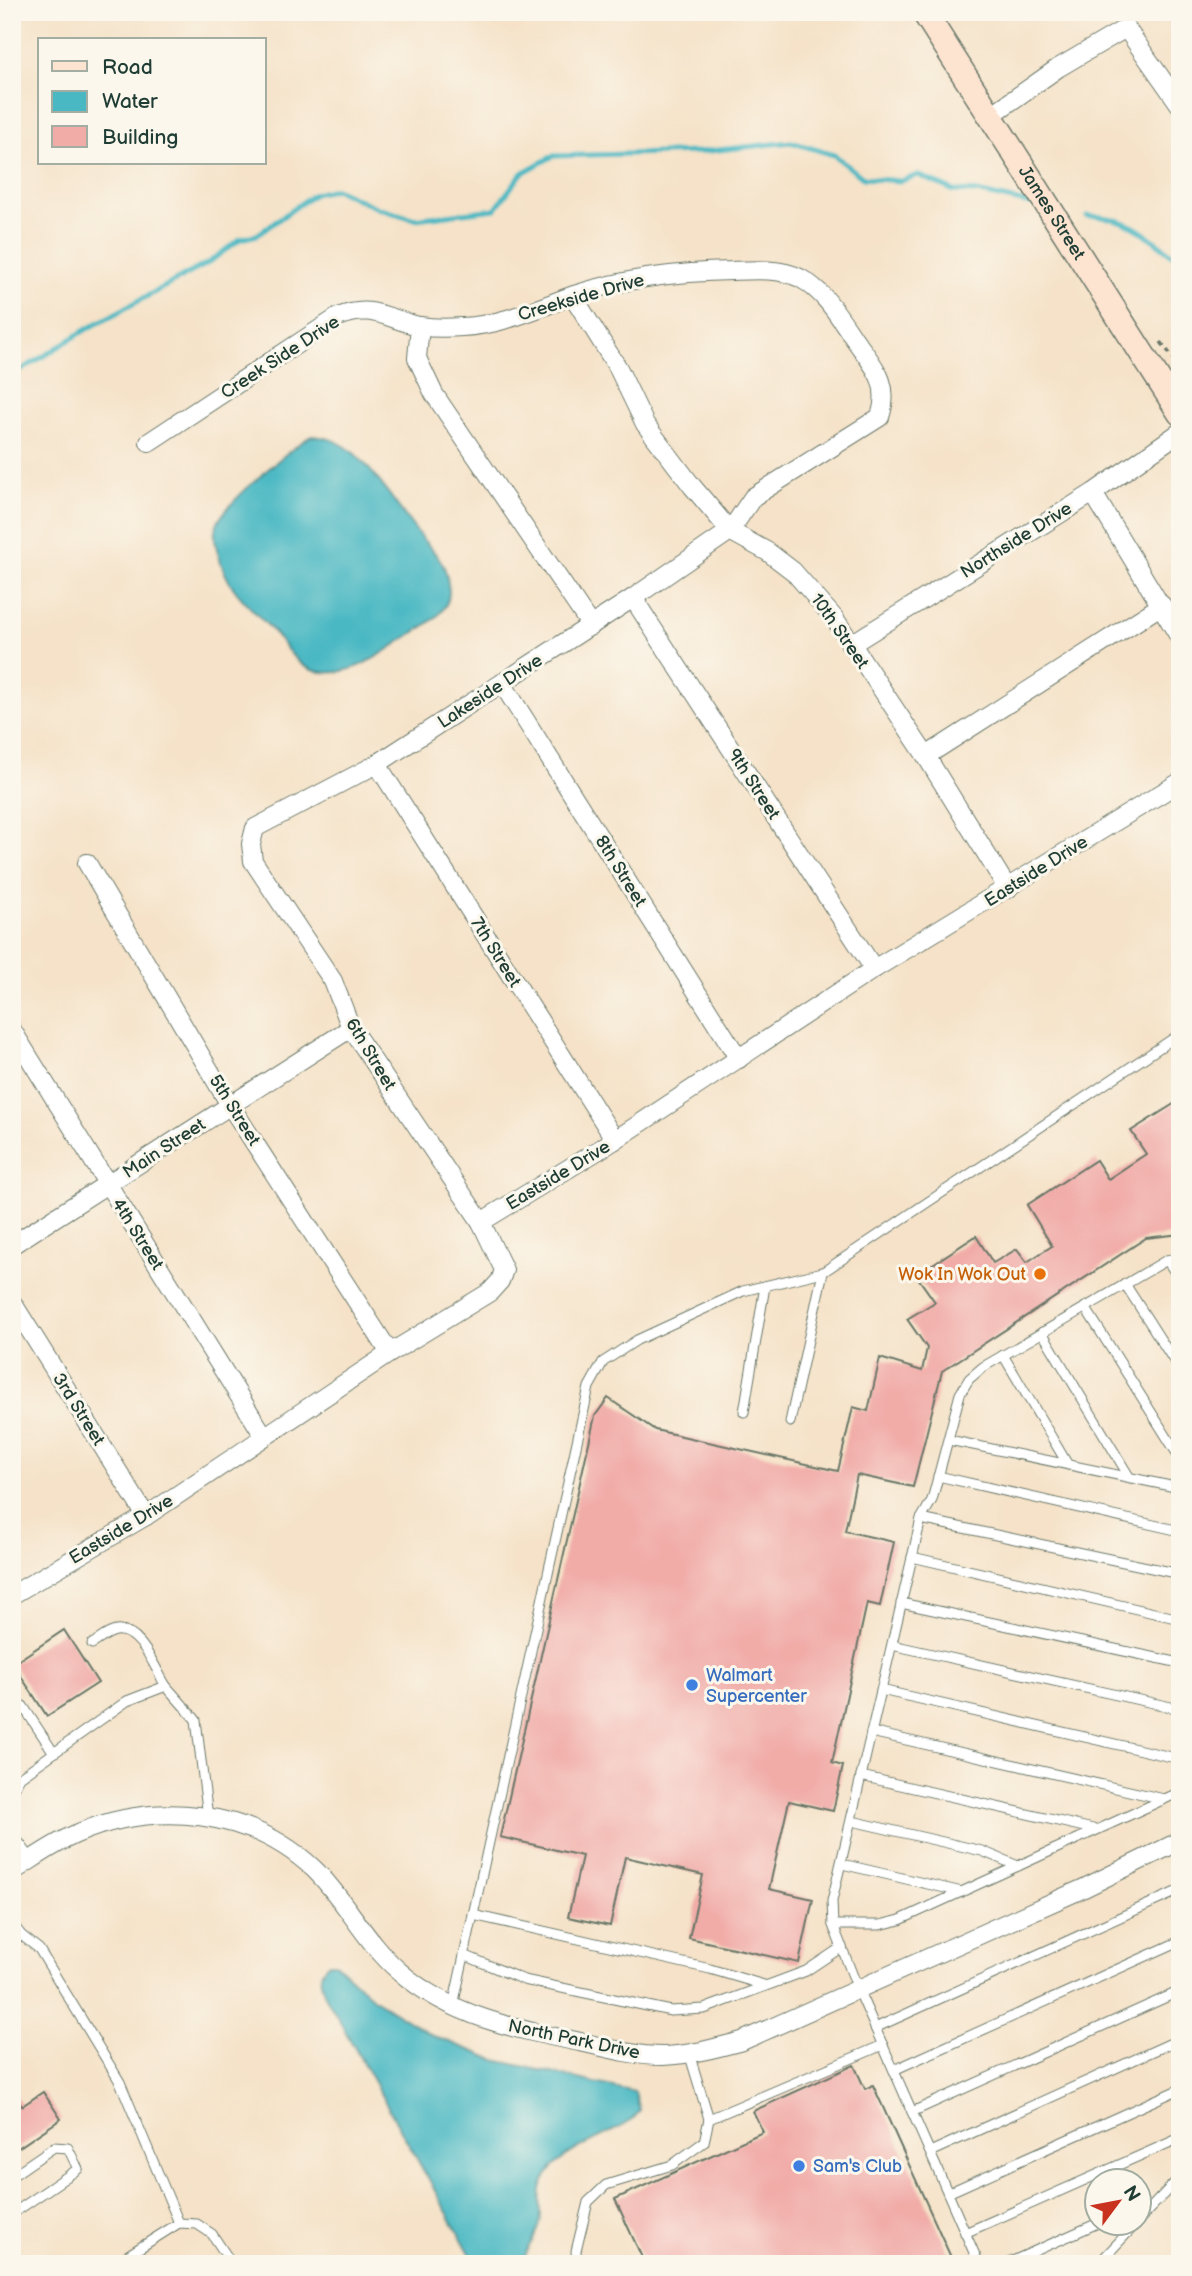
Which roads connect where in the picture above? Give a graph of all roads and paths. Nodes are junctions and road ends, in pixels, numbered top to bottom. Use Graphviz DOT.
graph roads {
  1 [pos="924,12"];
  2 [pos="1129,20"];
  3 [pos="1180,105"];
  4 [pos="989,116"];
  5 [pos="573,296"];
  6 [pos="420,326"];
  7 [pos="1180,413"];
  8 [pos="1180,432"];
  9 [pos="149,442"];
  10 [pos="1093,493"];
  11 [pos="730,531"];
  12 [pos="634,598"];
  13 [pos="1162,605"];
  14 [pos="591,626"];
  15 [pos="1180,638"];
  16 [pos="850,645"];
  17 [pos="502,683"];
  18 [pos="926,756"];
  19 [pos="377,764"];
  20 [pos="1180,782"];
  21 [pos="251,844"];
  22 [pos="87,863"];
  23 [pos="1008,890"];
  24 [pos="874,969"];
  25 [pos="351,1028"];
  26 [pos="12,1030"];
  27 [pos="1180,1034"];
  28 [pos="739,1059"];
  29 [pos="230,1105"];
  30 [pos="615,1140"];
  31 [pos="107,1185"];
  32 [pos="481,1222"];
  33 [pos="12,1245"];
  34 [pos="1180,1257"];
  35 [pos="1167,1260"];
  36 [pos="824,1272"];
  37 [pos="1180,1280"];
  38 [pos="1125,1284"];
  39 [pos="765,1286"];
  40 [pos="12,1303"];
  41 [pos="1085,1307"];
  42 [pos="1042,1332"];
  43 [pos="390,1353"];
  44 [pos="1003,1355"];
  45 [pos="1180,1370"];
  46 [pos="744,1412"];
  47 [pos="790,1422"];
  48 [pos="264,1436"];
  49 [pos="949,1440"];
  50 [pos="1180,1458"];
  51 [pos="1068,1465"];
  52 [pos="938,1476"];
  53 [pos="1130,1478"];
  54 [pos="1180,1488"];
  55 [pos="146,1516"];
  56 [pos="921,1520"];
  57 [pos="1180,1531"];
  58 [pos="912,1558"];
  59 [pos="1180,1574"];
  60 [pos="15,1588"];
  61 [pos="901,1603"];
  62 [pos="1180,1619"];
  63 [pos="92,1644"];
  64 [pos="892,1645"];
  65 [pos="1180,1662"];
  66 [pos="166,1686"];
  67 [pos="881,1690"];
  68 [pos="12,1701"];
  69 [pos="1180,1709"];
  70 [pos="871,1732"];
  71 [pos="54,1753"];
  72 [pos="1180,1759"];
  73 [pos="861,1776"];
  74 [pos="1180,1792"];
  75 [pos="12,1793"];
  76 [pos="1166,1800"];
  77 [pos="208,1817"];
  78 [pos="852,1821"];
  79 [pos="1093,1829"];
  80 [pos="12,1833"];
  81 [pos="1180,1841"];
  82 [pos="32,1860"];
  83 [pos="842,1864"];
  84 [pos="1018,1866"];
  85 [pos="12,1872"];
  86 [pos="1180,1889"];
  87 [pos="962,1892"];
  88 [pos="473,1916"];
  89 [pos="12,1923"];
  90 [pos="833,1925"];
  91 [pos="17,1935"];
  92 [pos="1180,1941"];
  93 [pos="842,1947"];
  94 [pos="464,1955"];
  95 [pos="764,1985"];
  96 [pos="858,1989"];
  97 [pos="1180,1991"];
  98 [pos="453,2006"];
  99 [pos="875,2028"];
  100 [pos="1180,2039"];
  101 [pos="883,2045"];
  102 [pos="689,2053"];
  103 [pos="894,2070"];
  104 [pos="1180,2090"];
  105 [pos="912,2112"];
  106 [pos="709,2119"];
  107 [pos="1180,2138"];
  108 [pos="929,2152"];
  109 [pos="12,2176"];
  110 [pos="1180,2177"];
  111 [pos="948,2193"];
  112 [pos="1154,2201"];
  113 [pos="12,2214"];
  114 [pos="179,2223"];
  115 [pos="1084,2229"];
  116 [pos="965,2233"];
  117 [pos="1123,2238"];
  118 [pos="114,2264"];
  119 [pos="232,2264"];
  120 [pos="578,2264"];
  121 [pos="979,2264"];
  122 [pos="1006,2264"];
  123 [pos="1098,2264"];
  1 -- 4 [label="street, James Street"];
  2 -- 3 [label="street"];
  2 -- 4 [label="street"];
  4 -- 7 [label="street, James Street"];
  5 -- 6 [label="street, Creekside Drive"];
  5 -- 11 [label="street, 10th Street"];
  5 -- 11 [label="street, Creekside Drive"];
  6 -- 9 [label="street, Creek Side Drive"];
  6 -- 14 [label="street"];
  8 -- 10 [label="street, Northside Drive"];
  10 -- 13 [label="street"];
  10 -- 16 [label="street, Northside Drive"];
  11 -- 12 [label="street, Lakeside Drive"];
  11 -- 16 [label="street, 10th Street"];
  12 -- 14 [label="street, Lakeside Drive"];
  12 -- 24 [label="street, 9th Street"];
  13 -- 15 [label="street"];
  13 -- 18 [label="street"];
  14 -- 17 [label="street, Lakeside Drive"];
  16 -- 18 [label="street, 10th Street"];
  17 -- 19 [label="street, Lakeside Drive"];
  17 -- 28 [label="street, 8th Street"];
  18 -- 23 [label="street, 10th Street"];
  19 -- 21 [label="street, Lakeside Drive"];
  19 -- 30 [label="street, 7th Street"];
  20 -- 23 [label="street, Eastside Drive"];
  21 -- 25 [label="street, 6th Street"];
  22 -- 29 [label="street, 5th Street"];
  23 -- 24 [label="street, Eastside Drive"];
  24 -- 28 [label="street, Eastside Drive"];
  25 -- 29 [label="street, Main Street"];
  25 -- 32 [label="street, 6th Street"];
  26 -- 31 [label="street, 4th Street"];
  27 -- 36 [label="lane"];
  28 -- 30 [label="street, Eastside Drive"];
  29 -- 31 [label="street, Main Street"];
  29 -- 43 [label="street, 5th Street"];
  30 -- 32 [label="street, Eastside Drive"];
  31 -- 33 [label="street, Main Street"];
  31 -- 48 [label="street, 4th Street"];
  32 -- 43 [label="street, Eastside Drive"];
  34 -- 35 [label="lane"];
  35 -- 37 [label="lane"];
  35 -- 38 [label="lane"];
  36 -- 39 [label="lane"];
  36 -- 47 [label="lane"];
  38 -- 41 [label="lane"];
  38 -- 45 [label="lane"];
  39 -- 46 [label="lane"];
  39 -- 88 [label="lane"];
  40 -- 55 [label="street, 3rd Street"];
  41 -- 42 [label="lane"];
  41 -- 50 [label="lane"];
  42 -- 44 [label="lane"];
  42 -- 53 [label="lane"];
  43 -- 48 [label="street, Eastside Drive"];
  44 -- 49 [label="lane"];
  44 -- 51 [label="lane"];
  48 -- 55 [label="street, Eastside Drive"];
  49 -- 51 [label="lane"];
  49 -- 52 [label="lane"];
  51 -- 53 [label="lane"];
  52 -- 56 [label="lane"];
  52 -- 57 [label="lane"];
  53 -- 54 [label="lane"];
  55 -- 60 [label="street, Eastside Drive"];
  56 -- 58 [label="lane"];
  56 -- 59 [label="lane"];
  58 -- 61 [label="lane"];
  58 -- 62 [label="lane"];
  61 -- 64 [label="lane"];
  61 -- 65 [label="lane"];
  63 -- 66 [label="lane"];
  64 -- 67 [label="lane"];
  64 -- 69 [label="lane"];
  66 -- 71 [label="lane"];
  66 -- 77 [label="lane"];
  67 -- 70 [label="lane"];
  67 -- 72 [label="lane"];
  68 -- 71 [label="lane"];
  70 -- 73 [label="lane"];
  70 -- 76 [label="lane"];
  71 -- 75 [label="lane"];
  73 -- 78 [label="lane"];
  73 -- 79 [label="lane"];
  74 -- 76 [label="lane"];
  76 -- 79 [label="lane"];
  77 -- 82 [label="street, North Park Drive"];
  77 -- 98 [label="street, North Park Drive"];
  78 -- 83 [label="lane"];
  78 -- 84 [label="lane"];
  79 -- 84 [label="lane"];
  80 -- 82 [label="lane"];
  81 -- 96 [label="street, North Park Drive"];
  82 -- 85 [label="street, North Park Drive"];
  83 -- 87 [label="lane"];
  83 -- 90 [label="lane"];
  84 -- 87 [label="lane"];
  86 -- 99 [label="lane"];
  87 -- 90 [label="lane"];
  88 -- 94 [label="lane"];
  88 -- 95 [label="lane"];
  89 -- 91 [label="lane"];
  90 -- 93 [label="lane"];
  91 -- 114 [label="lane"];
  92 -- 103 [label="lane"];
  93 -- 95 [label="lane"];
  93 -- 96 [label="lane"];
  94 -- 95 [label="lane"];
  94 -- 98 [label="lane"];
  96 -- 99 [label="lane"];
  96 -- 102 [label="street, North Park Drive"];
  97 -- 105 [label="lane"];
  98 -- 102 [label="street, North Park Drive"];
  99 -- 101 [label="lane"];
  100 -- 108 [label="lane"];
  101 -- 103 [label="lane"];
  101 -- 106 [label="lane"];
  102 -- 106 [label="lane"];
  103 -- 105 [label="lane"];
  104 -- 111 [label="lane"];
  105 -- 108 [label="lane"];
  106 -- 120 [label="lane"];
  107 -- 116 [label="lane"];
  108 -- 111 [label="lane"];
  109 -- 113 [label="lane"];
  110 -- 112 [label="lane"];
  111 -- 116 [label="lane"];
  114 -- 118 [label="lane"];
  114 -- 119 [label="lane"];
  115 -- 122 [label="lane"];
  116 -- 121 [label="lane"];
  117 -- 123 [label="lane"];
}
